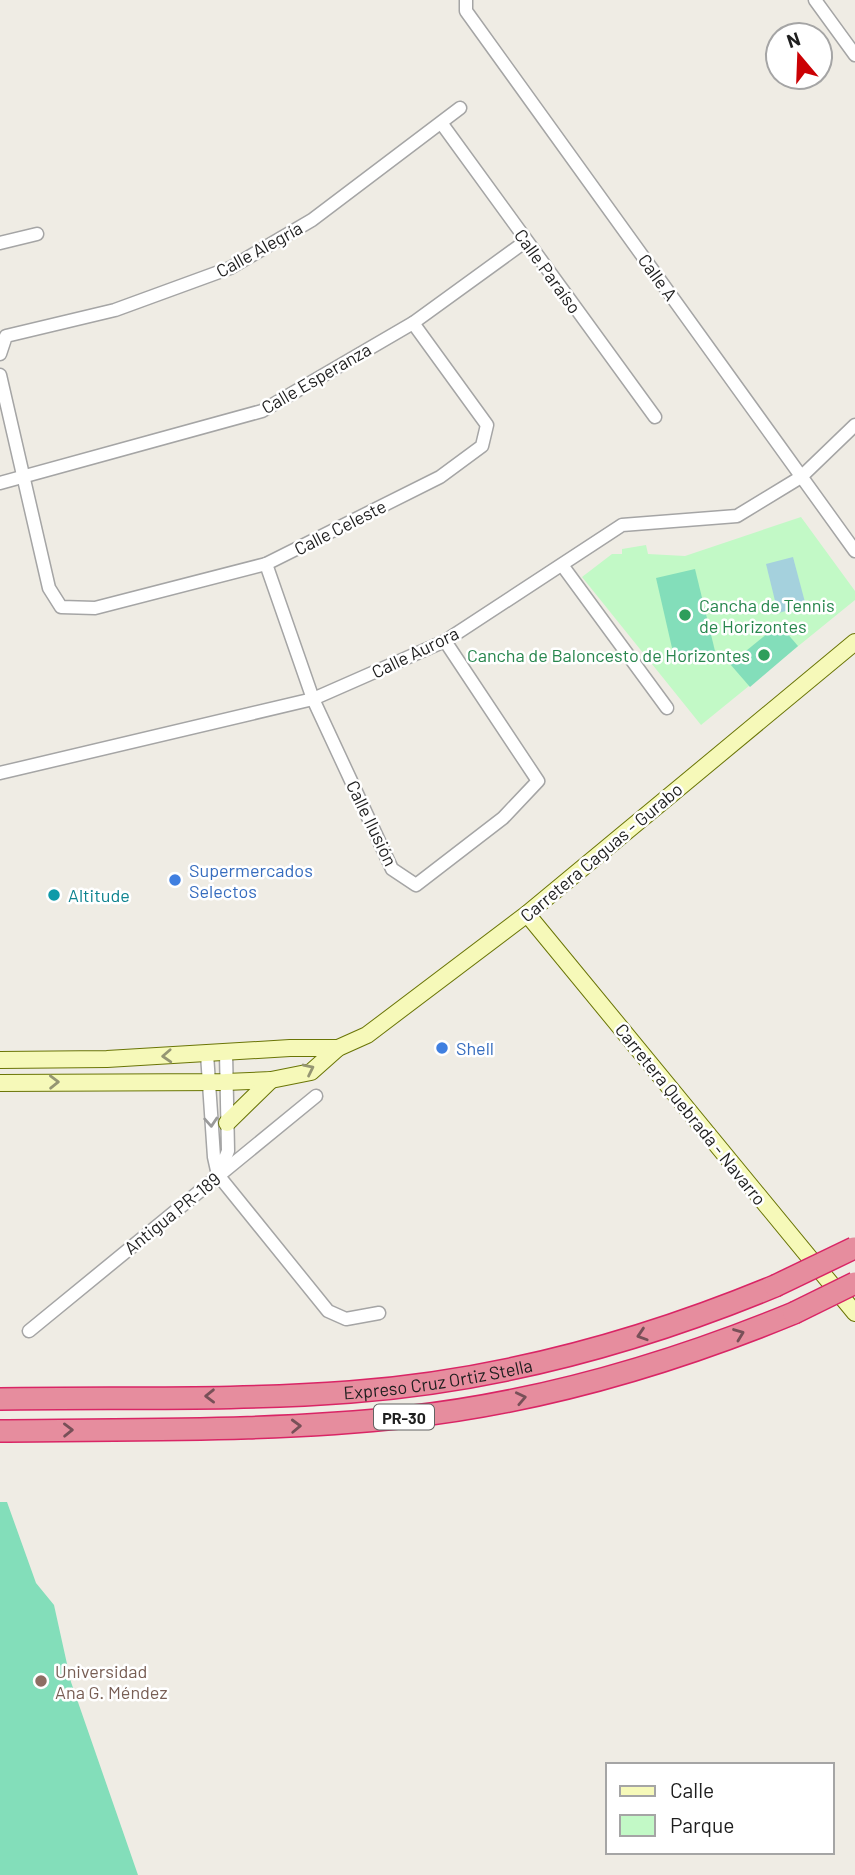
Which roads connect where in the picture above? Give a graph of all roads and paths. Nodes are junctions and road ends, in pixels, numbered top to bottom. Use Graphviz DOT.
graph roads {
  1 [pos="467,0"];
  2 [pos="815,0"];
  3 [pos="855,55"];
  4 [pos="460,108"];
  5 [pos="442,124"];
  6 [pos="37,234"];
  7 [pos="526,241"];
  8 [pos="0,243"];
  9 [pos="413,323"];
  10 [pos="0,354"];
  11 [pos="0,375"];
  12 [pos="655,417"];
  13 [pos="855,425"];
  14 [pos="801,477"];
  15 [pos="23,478"];
  16 [pos="0,483"];
  17 [pos="855,551"];
  18 [pos="266,564"];
  19 [pos="562,565"];
  20 [pos="445,641"];
  21 [pos="855,642"];
  22 [pos="313,699"];
  23 [pos="667,708"];
  24 [pos="0,773"];
  25 [pos="527,915"];
  26 [pos="338,1048"];
  27 [pos="226,1053"];
  28 [pos="207,1054"];
  29 [pos="0,1060"];
  30 [pos="271,1080"];
  31 [pos="209,1082"];
  32 [pos="225,1082"];
  33 [pos="0,1083"];
  34 [pos="316,1096"];
  35 [pos="226,1123"];
  36 [pos="218,1175"];
  37 [pos="855,1248"];
  38 [pos="855,1283"];
  39 [pos="379,1313"];
  40 [pos="855,1313"];
  41 [pos="29,1331"];
  42 [pos="3,1398"];
  43 [pos="6,1432"];
  1 -- 14 [label="street, Calle A"];
  2 -- 3 [label="street"];
  4 -- 5 [label="street, Calle Alegría"];
  5 -- 7 [label="street, Calle Paraíso"];
  5 -- 10 [label="street, Calle Alegría"];
  6 -- 8 [label="street"];
  7 -- 9 [label="street, Calle Esperanza"];
  7 -- 12 [label="street, Calle Paraíso"];
  9 -- 15 [label="street, Calle Esperanza"];
  9 -- 18 [label="street, Calle Celeste"];
  11 -- 15 [label="street"];
  13 -- 14 [label="street, Calle Aurora"];
  14 -- 17 [label="street, Calle A"];
  14 -- 19 [label="street, Calle Aurora"];
  15 -- 16 [label="street, Calle Esperanza"];
  15 -- 18 [label="street, Calle Celeste"];
  18 -- 22 [label="street, Calle Ilusión"];
  19 -- 20 [label="street, Calle Aurora"];
  19 -- 23 [label="street"];
  20 -- 22 [label="street, Calle Aurora"];
  20 -- 22 [label="street, Calle Ilusión"];
  21 -- 25 [label="main road, Carretera Caguas - Gurabo"];
  22 -- 24 [label="street, Calle Aurora"];
  25 -- 26 [label="main road, Carretera Caguas - Gurabo"];
  25 -- 40 [label="main road, Carretera Quebrada - Navarro"];
  26 -- 27 [label="main road, Carretera Caguas - Gurabo"];
  30 -- 26 [label="main road, Carretera Caguas - Gurabo, one-way"];
  27 -- 28 [label="main road, Carretera Caguas - Gurabo"];
  27 -- 32 [label="street"];
  28 -- 29 [label="main road, Carretera Caguas - Gurabo, one-way"];
  28 -- 31 [label="street"];
  30 -- 32 [label="main road, Carretera Caguas - Gurabo"];
  30 -- 35 [label="main road"];
  31 -- 32 [label="main road, Carretera Caguas - Gurabo"];
  33 -- 31 [label="main road, Carretera Caguas - Gurabo, one-way"];
  31 -- 36 [label="street, one-way"];
  32 -- 35 [label="street"];
  34 -- 36 [label="street, Antigua PR-189"];
  35 -- 36 [label="street"];
  36 -- 39 [label="street"];
  36 -- 41 [label="street, Antigua PR-189"];
  37 -- 42 [label="highway, Expreso Cruz Ortiz Stella / PR-30, one-way, bridge"];
  43 -- 38 [label="highway, Expreso Cruz Ortiz Stella / PR-30, one-way, bridge"];
}
